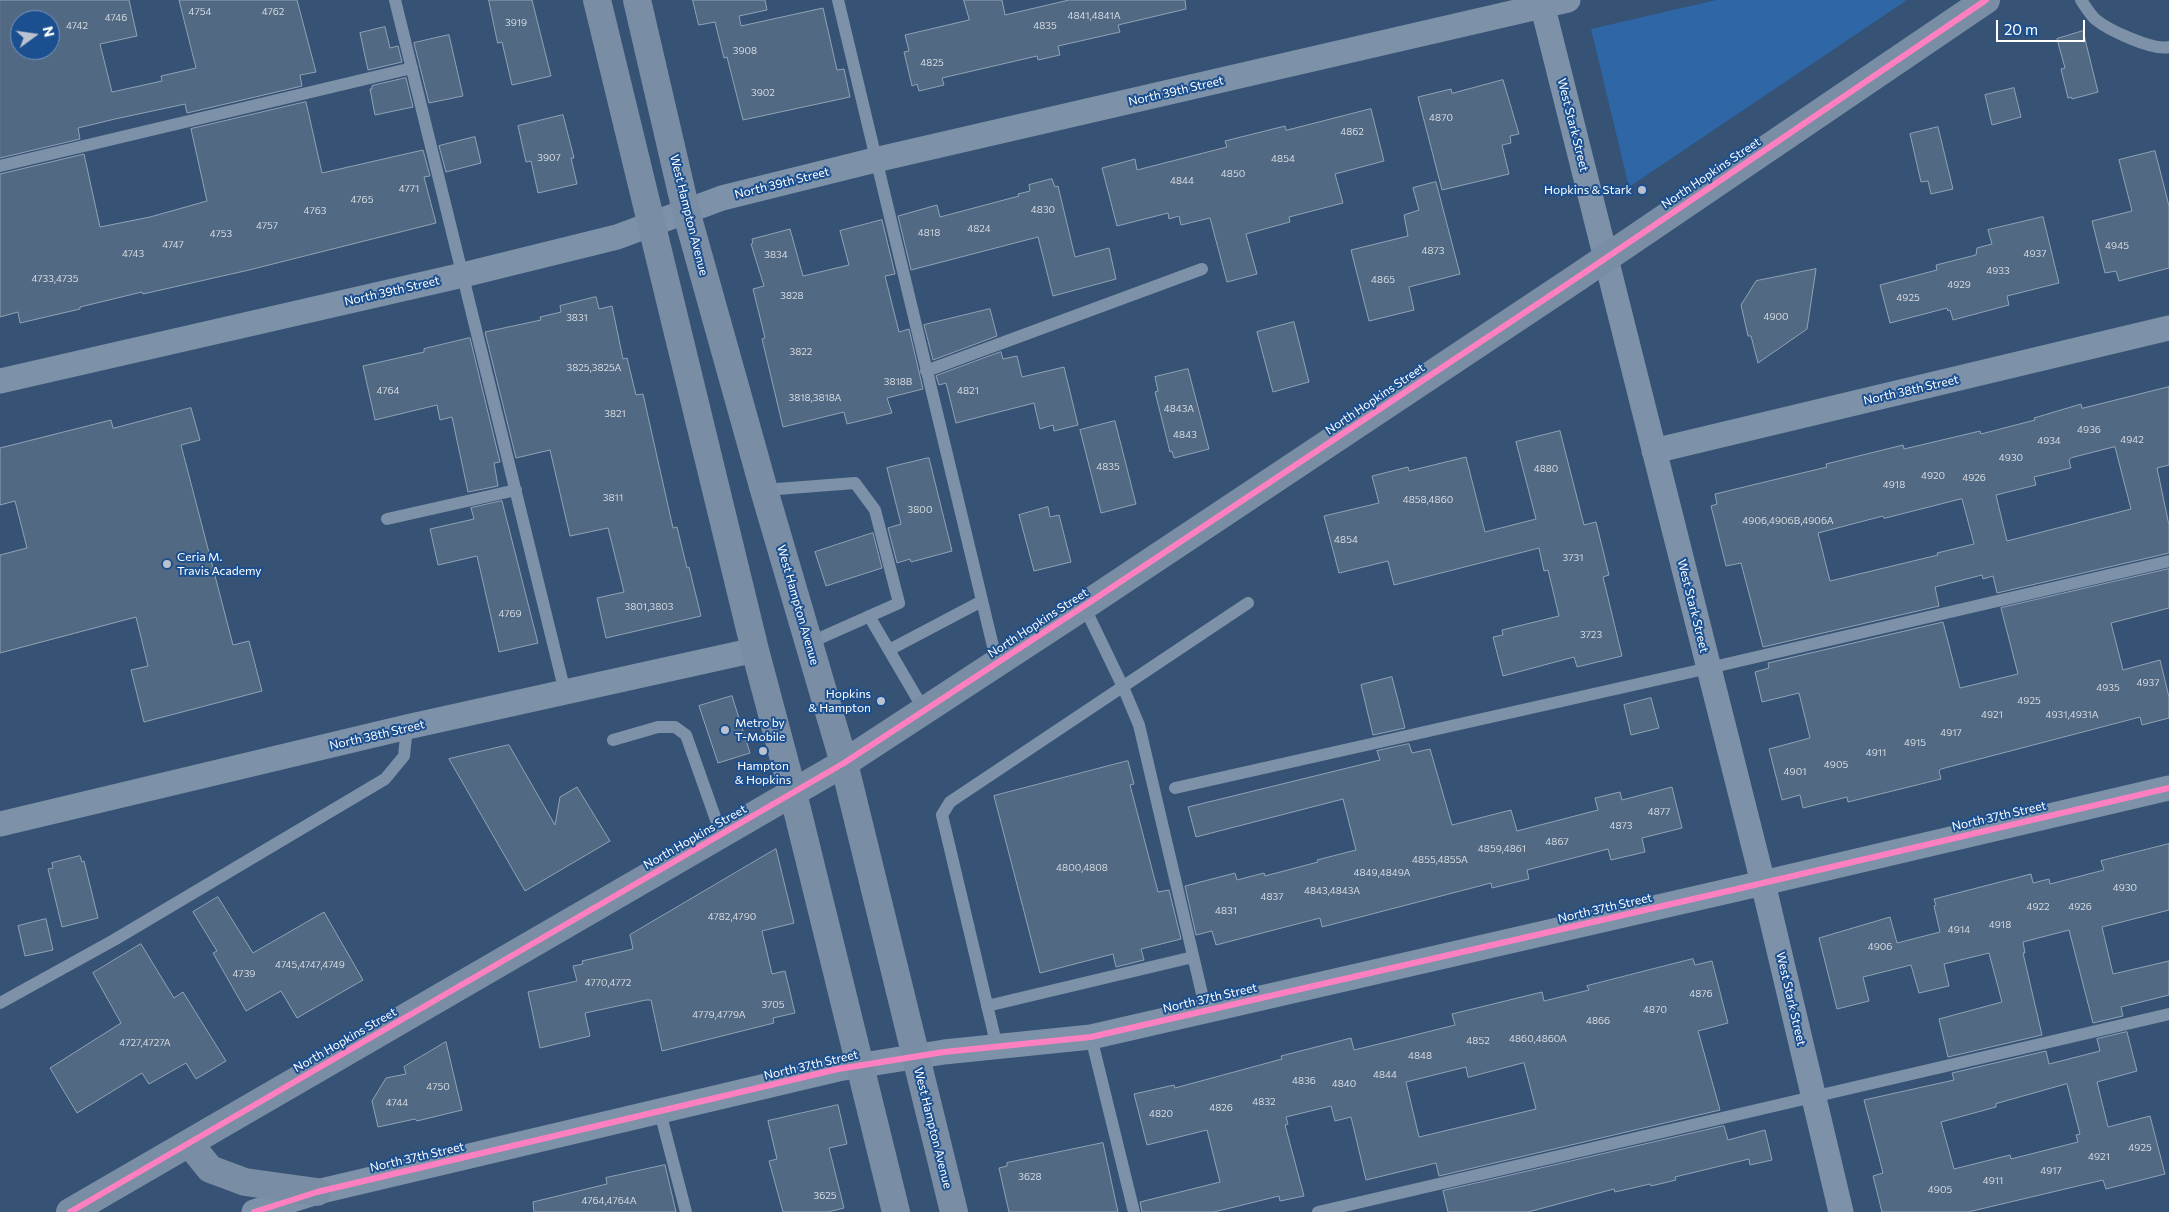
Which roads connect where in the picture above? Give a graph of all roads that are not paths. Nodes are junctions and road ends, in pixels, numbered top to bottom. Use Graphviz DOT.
graph roads {
  1 [pos="395,0"];
  2 [pos="597,0"];
  3 [pos="637,0"];
  4 [pos="838,0"];
  5 [pos="1568,0"];
  6 [pos="1986,0"];
  7 [pos="2081,0"];
  8 [pos="1542,3"];
  9 [pos="2169,47"];
  10 [pos="412,68"];
  11 [pos="875,160"];
  12 [pos="0,166"];
  13 [pos="686,211"];
  14 [pos="651,224"];
  15 [pos="1605,258"];
  16 [pos="1202,269"];
  17 [pos="463,275"];
  18 [pos="2169,328"];
  19 [pos="926,371"];
  20 [pos="0,381"];
  21 [pos="1654,451"];
  22 [pos="516,490"];
  23 [pos="764,490"];
  24 [pos="387,519"];
  25 [pos="2169,561"];
  26 [pos="982,601"];
  27 [pos="1248,603"];
  28 [pos="1084,606"];
  29 [pos="869,616"];
  30 [pos="809,643"];
  31 [pos="755,650"];
  32 [pos="889,650"];
  33 [pos="997,663"];
  34 [pos="1709,668"];
  35 [pos="1123,687"];
  36 [pos="565,692"];
  37 [pos="924,710"];
  38 [pos="407,727"];
  39 [pos="613,740"];
  40 [pos="844,763"];
  41 [pos="1175,788"];
  42 [pos="2169,788"];
  43 [pos="793,793"];
  44 [pos="0,824"];
  45 [pos="721,834"];
  46 [pos="1763,883"];
  47 [pos="1193,956"];
  48 [pos="0,1003"];
  49 [pos="987,1006"];
  50 [pos="1206,1011"];
  51 [pos="2169,1014"];
  52 [pos="1091,1037"];
  53 [pos="996,1047"];
  54 [pos="915,1056"];
  55 [pos="860,1065"];
  56 [pos="1814,1097"];
  57 [pos="660,1112"];
  58 [pos="189,1143"];
  59 [pos="317,1192"];
  60 [pos="70,1212"];
  61 [pos="254,1212"];
  62 [pos="686,1212"];
  63 [pos="896,1212"];
  64 [pos="954,1212"];
  65 [pos="1134,1212"];
  66 [pos="1318,1212"];
  67 [pos="1841,1212"];
  1 -- 10 [label="lane"];
  2 -- 14 [label="main road"];
  3 -- 13 [label="main road, West Hampton Avenue"];
  4 -- 11 [label="lane"];
  5 -- 8 [label="street, North 39th Street"];
  6 -- 15 [label="main road, North Hopkins Street"];
  7 -- 9 [label="lane"];
  8 -- 11 [label="street, North 39th Street"];
  8 -- 15 [label="street, West Stark Street"];
  10 -- 12 [label="lane"];
  10 -- 17 [label="lane"];
  11 -- 13 [label="street, North 39th Street"];
  11 -- 19 [label="lane"];
  13 -- 14 [label="street, North 39th Street"];
  13 -- 23 [label="main road, West Hampton Avenue"];
  14 -- 17 [label="street, North 39th Street"];
  14 -- 31 [label="main road"];
  15 -- 21 [label="street, West Stark Street"];
  15 -- 28 [label="main road, North Hopkins Street"];
  16 -- 19 [label="lane"];
  17 -- 20 [label="street, North 39th Street"];
  17 -- 22 [label="lane"];
  18 -- 21 [label="street, North 38th Street"];
  19 -- 26 [label="lane"];
  21 -- 34 [label="street, West Stark Street"];
  22 -- 24 [label="lane"];
  22 -- 36 [label="lane"];
  23 -- 29 [label="lane"];
  23 -- 30 [label="main road, West Hampton Avenue"];
  25 -- 34 [label="lane"];
  26 -- 32 [label="lane"];
  26 -- 33 [label="lane"];
  27 -- 35 [label="lane"];
  28 -- 33 [label="main road, North Hopkins Street"];
  28 -- 35 [label="lane"];
  29 -- 30 [label="lane"];
  29 -- 32 [label="lane"];
  30 -- 40 [label="main road, West Hampton Avenue"];
  31 -- 36 [label="street, North 38th Street"];
  31 -- 43 [label="main road"];
  32 -- 37 [label="lane"];
  33 -- 37 [label="main road, North Hopkins Street"];
  34 -- 41 [label="lane"];
  34 -- 46 [label="street, West Stark Street"];
  35 -- 47 [label="lane"];
  35 -- 49 [label="lane"];
  36 -- 38 [label="street, North 38th Street"];
  37 -- 40 [label="main road, North Hopkins Street"];
  38 -- 44 [label="street, North 38th Street"];
  38 -- 48 [label="lane"];
  39 -- 45 [label="lane"];
  40 -- 43 [label="main road, North Hopkins Street"];
  40 -- 54 [label="main road, West Hampton Avenue"];
  42 -- 46 [label="street, North 37th Street"];
  43 -- 45 [label="main road, North Hopkins Street"];
  43 -- 55 [label="main road"];
  45 -- 58 [label="main road, North Hopkins Street"];
  46 -- 50 [label="street, North 37th Street"];
  46 -- 56 [label="street, West Stark Street"];
  47 -- 49 [label="lane"];
  47 -- 50 [label="lane"];
  49 -- 53 [label="lane"];
  50 -- 52 [label="street, North 37th Street"];
  51 -- 56 [label="lane"];
  52 -- 53 [label="street, North 37th Street"];
  52 -- 65 [label="lane"];
  53 -- 54 [label="street, North 37th Street"];
  54 -- 55 [label="street, North 37th Street"];
  54 -- 64 [label="main road, West Hampton Avenue"];
  55 -- 57 [label="street, North 37th Street"];
  55 -- 63 [label="main road"];
  56 -- 66 [label="lane"];
  56 -- 67 [label="street, West Stark Street"];
  57 -- 59 [label="street, North 37th Street"];
  57 -- 62 [label="lane"];
  58 -- 59 [label="main road"];
  58 -- 60 [label="main road, North Hopkins Street"];
  59 -- 61 [label="street, North 37th Street"];
}
